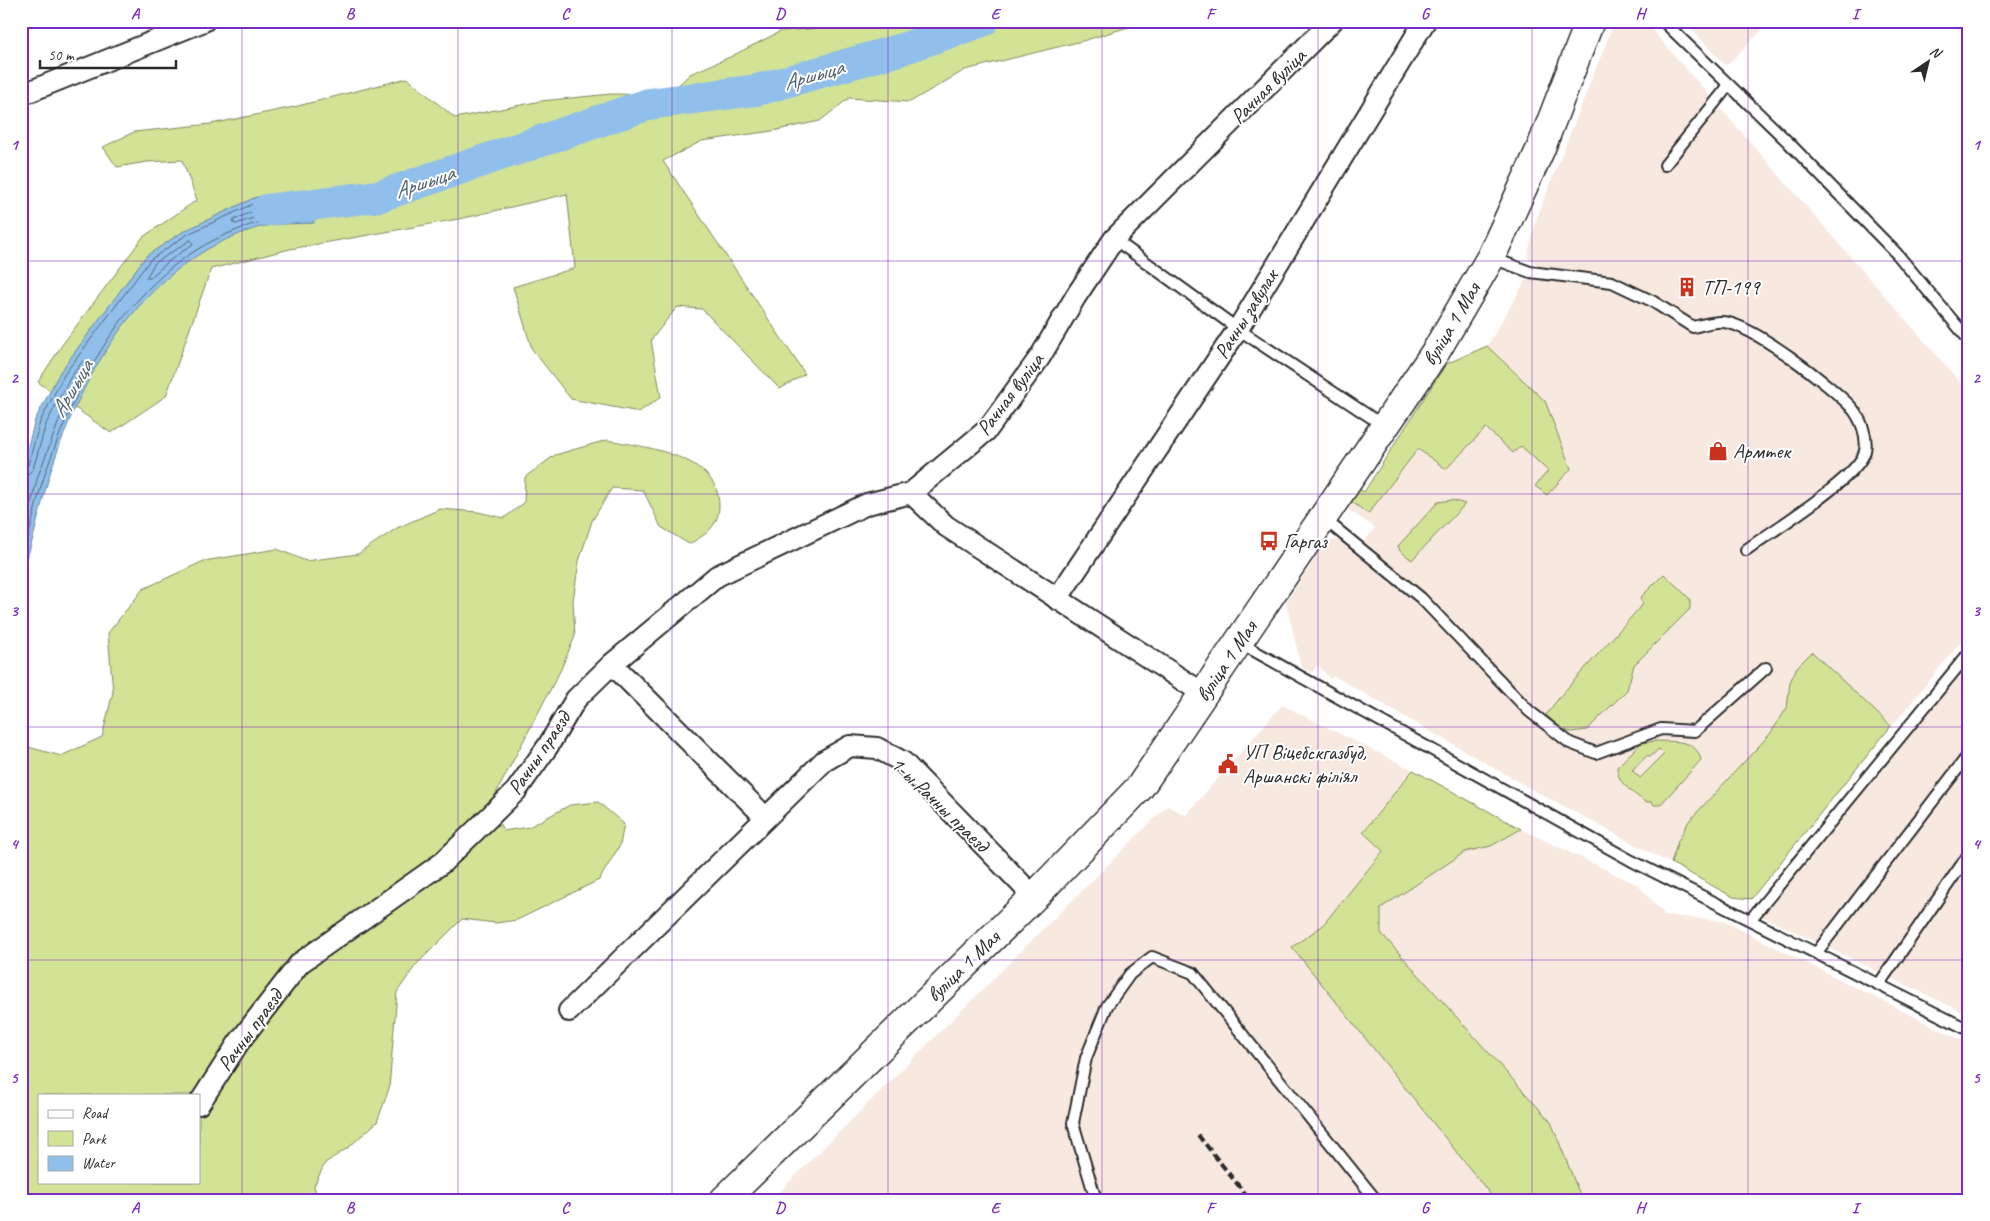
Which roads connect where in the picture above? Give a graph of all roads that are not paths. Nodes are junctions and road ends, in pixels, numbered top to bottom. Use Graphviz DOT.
graph roads {
  1 [pos="204,21"];
  2 [pos="1332,21"];
  3 [pos="1425,21"];
  4 [pos="1590,21"];
  5 [pos="1662,21"];
  6 [pos="1729,85"];
  7 [pos="21,95"];
  8 [pos="1665,165"];
  9 [pos="1114,239"];
  10 [pos="1491,257"];
  11 [pos="1238,330"];
  12 [pos="1969,340"];
  13 [pos="1384,426"];
  14 [pos="911,493"];
  15 [pos="1322,517"];
  16 [pos="1746,550"];
  17 [pos="1056,599"];
  18 [pos="1239,642"];
  19 [pos="1969,653"];
  20 [pos="612,664"];
  21 [pos="1766,668"];
  22 [pos="1204,694"];
  23 [pos="1969,754"];
  24 [pos="765,817"];
  25 [pos="1969,854"];
  26 [pos="1034,897"];
  27 [pos="1750,920"];
  28 [pos="1817,952"];
  29 [pos="1879,984"];
  30 [pos="568,1011"];
  31 [pos="1969,1030"];
  32 [pos="200,1102"];
  33 [pos="724,1200"];
  34 [pos="1096,1200"];
  35 [pos="1376,1200"];
  1 -- 7 [label="street"];
  2 -- 9 [label="street, Рачная вуліца"];
  3 -- 11 [label="street, Рачны завулак"];
  4 -- 10 [label="street, вуліца 1 Мая"];
  5 -- 6 [label="lane"];
  6 -- 8 [label="lane"];
  6 -- 12 [label="lane"];
  9 -- 11 [label="lane"];
  9 -- 14 [label="street, Рачная вуліца"];
  10 -- 13 [label="street, вуліца 1 Мая"];
  10 -- 16 [label="lane"];
  11 -- 13 [label="lane"];
  11 -- 17 [label="street, Рачны завулак"];
  13 -- 15 [label="street, вуліца 1 Мая"];
  14 -- 17 [label="street"];
  14 -- 20 [label="street, Рачны праезд"];
  15 -- 18 [label="street, вуліца 1 Мая"];
  15 -- 21 [label="lane"];
  17 -- 22 [label="street"];
  18 -- 22 [label="street, вуліца 1 Мая"];
  18 -- 27 [label="lane"];
  19 -- 27 [label="lane"];
  20 -- 24 [label="street"];
  20 -- 32 [label="street, Рачны праезд"];
  22 -- 26 [label="street, вуліца 1 Мая"];
  23 -- 28 [label="lane"];
  24 -- 26 [label="street, 1-ы Рачны праезд"];
  24 -- 30 [label="street, 1-ы Рачны праезд"];
  25 -- 29 [label="lane"];
  26 -- 33 [label="street, вуліца 1 Мая"];
  27 -- 28 [label="lane"];
  28 -- 29 [label="lane"];
  29 -- 31 [label="lane"];
  34 -- 35 [label="lane"];
}
